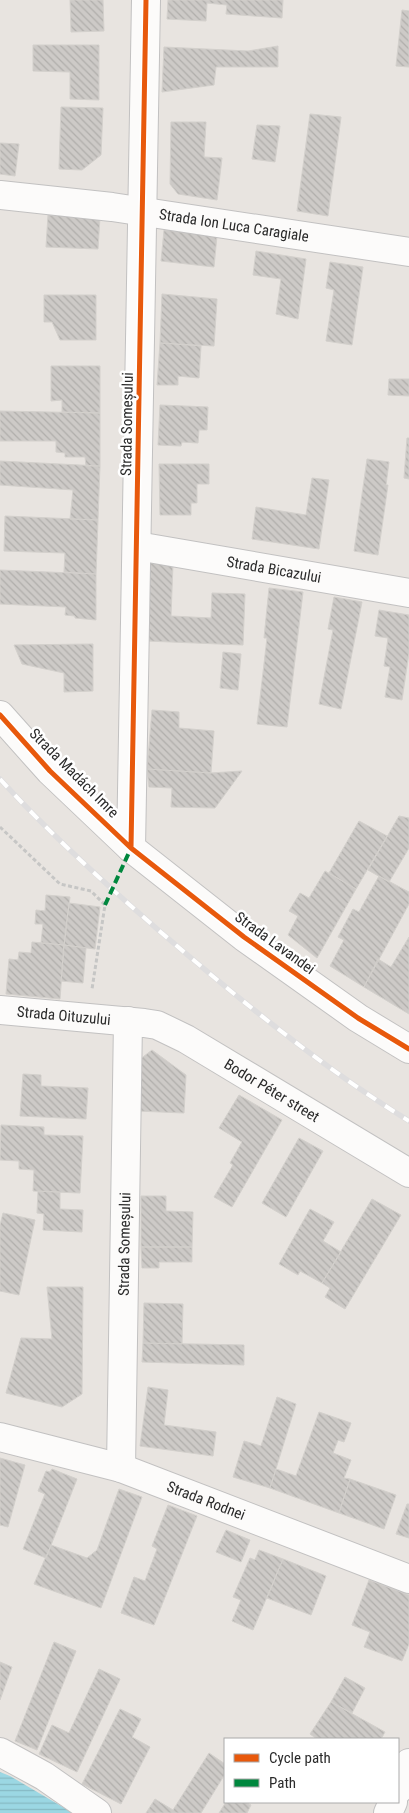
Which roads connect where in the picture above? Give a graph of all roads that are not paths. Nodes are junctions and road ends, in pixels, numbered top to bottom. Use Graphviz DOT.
graph roads {
  1 [pos="146,0"];
  2 [pos="0,195"];
  3 [pos="143,212"];
  4 [pos="409,252"];
  5 [pos="137,546"];
  6 [pos="409,593"];
  7 [pos="0,715"];
  8 [pos="132,848"];
  9 [pos="0,1010"];
  10 [pos="128,1021"];
  11 [pos="409,1049"];
  12 [pos="409,1173"];
  13 [pos="0,1437"];
  14 [pos="121,1468"];
  15 [pos="409,1579"];
  16 [pos="0,1752"];
  17 [pos="409,1763"];
  18 [pos="399,1788"];
  19 [pos="97,1813"];
  1 -- 3 [label="street, Strada Someșului"];
  2 -- 3 [label="street, Strada Ion Luca Caragiale"];
  3 -- 4 [label="street, Strada Ion Luca Caragiale"];
  3 -- 5 [label="street, Strada Someșului"];
  5 -- 6 [label="street, Strada Bicazului"];
  5 -- 8 [label="street, Strada Someșului"];
  7 -- 8 [label="street, Strada Madách Imre"];
  8 -- 11 [label="street, Strada Lavandei"];
  9 -- 10 [label="street, Strada Oituzului"];
  10 -- 12 [label="street, Bodor Péter street"];
  10 -- 14 [label="street, Strada Someșului"];
  13 -- 14 [label="street, Strada Rodnei"];
  14 -- 15 [label="street, Strada Rodnei"];
  16 -- 19 [label="street"];
  17 -- 18 [label="street"];
}
